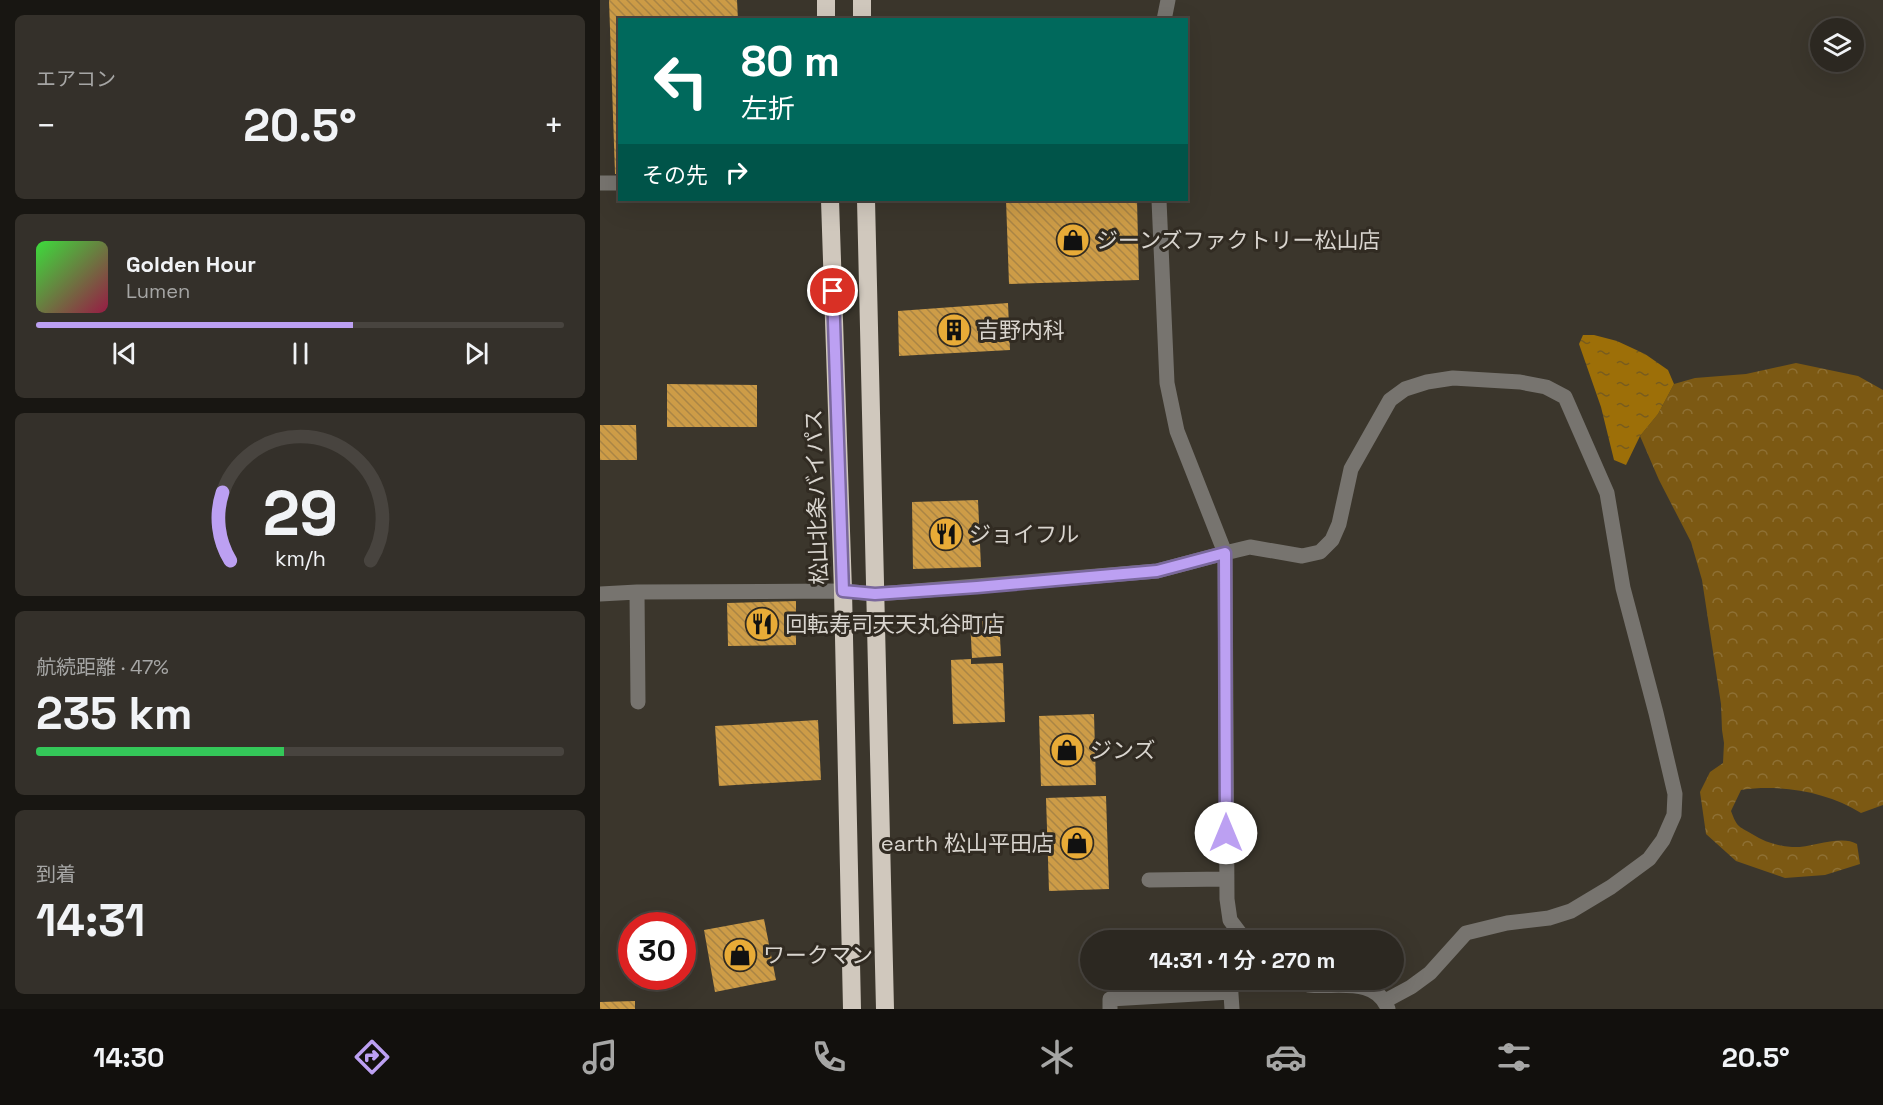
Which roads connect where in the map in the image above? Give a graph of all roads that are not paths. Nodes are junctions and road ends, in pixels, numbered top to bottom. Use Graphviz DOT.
graph roads {
  1 [pos="826,0"];
  2 [pos="862,0"];
  3 [pos="1168,0"];
  4 [pos="826,18"];
  5 [pos="862,18"];
  6 [pos="1164,18"];
  7 [pos="600,183"];
  8 [pos="618,183"];
  9 [pos="830,201"];
  10 [pos="866,201"];
  11 [pos="1159,201"];
  12 [pos="1225,553"];
  13 [pos="843,591"];
  14 [pos="636,592"];
  15 [pos="600,594"];
  16 [pos="875,594"];
  17 [pos="638,702"];
  18 [pos="1226,879"];
  19 [pos="1149,880"];
  20 [pos="1230,920"];
  21 [pos="1228,930"];
  22 [pos="1238,930"];
  23 [pos="1193,990"];
  24 [pos="1230,990"];
  25 [pos="1372,990"];
  26 [pos="1387,1005"];
  27 [pos="852,1009"];
  28 [pos="885,1009"];
  29 [pos="1110,1009"];
  30 [pos="1232,1009"];
  1 -- 4 [label="highway"];
  2 -- 5 [label="highway"];
  3 -- 6 [label="street"];
  7 -- 8 [label="street"];
  9 -- 13 [label="highway, 松山北条バイパス"];
  10 -- 16 [label="highway"];
  11 -- 12 [label="street"];
  12 -- 16 [label="street"];
  12 -- 18 [label="street"];
  12 -- 26 [label="street"];
  13 -- 14 [label="street"];
  13 -- 16 [label="street"];
  13 -- 27 [label="highway, 松山北条バイパス"];
  14 -- 15 [label="street"];
  14 -- 17 [label="street"];
  16 -- 28 [label="highway"];
  18 -- 19 [label="street"];
  18 -- 20 [label="street"];
  20 -- 21 [label="street"];
  20 -- 22 [label="street"];
  23 -- 29 [label="street"];
  24 -- 30 [label="street"];
  25 -- 26 [label="street"];
}
